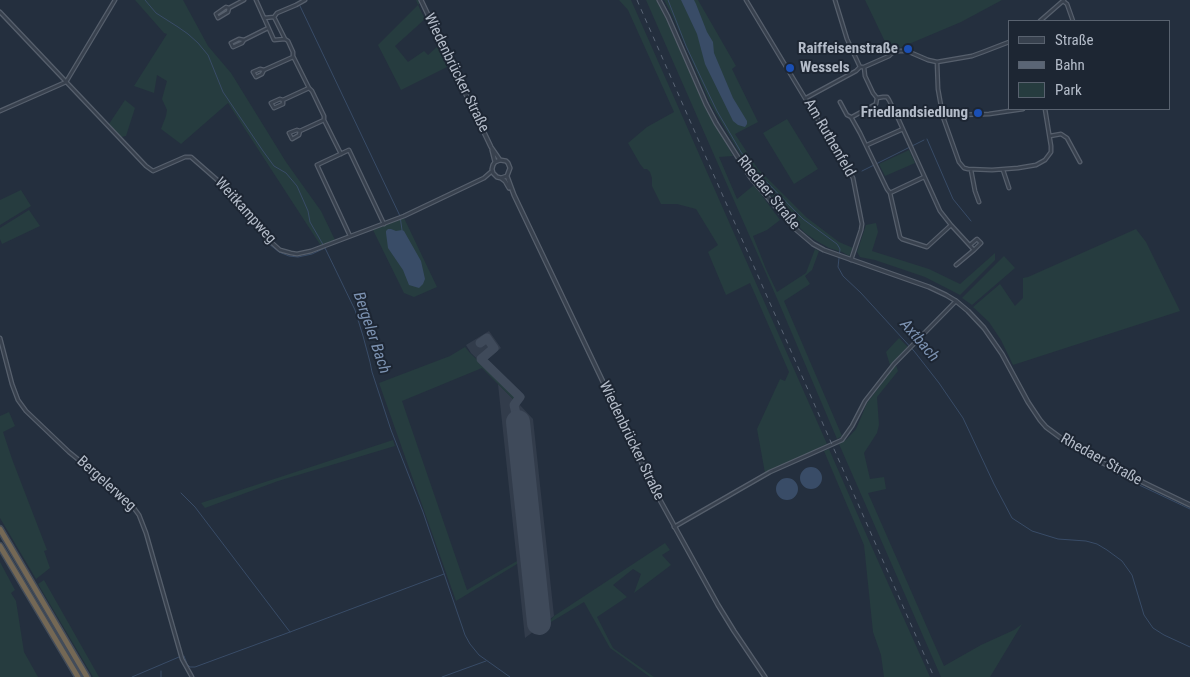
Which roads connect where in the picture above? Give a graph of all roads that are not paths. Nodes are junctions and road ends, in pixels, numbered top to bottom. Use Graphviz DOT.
graph roads {
  1 [pos="115,0"];
  2 [pos="244,0"];
  3 [pos="256,0"];
  4 [pos="305,0"];
  5 [pos="421,0"];
  6 [pos="659,0"];
  7 [pos="746,0"];
  8 [pos="835,0"];
  9 [pos="1064,1"];
  10 [pos="229,8"];
  11 [pos="0,12"];
  12 [pos="274,17"];
  13 [pos="264,18"];
  14 [pos="1041,20"];
  15 [pos="1073,20"];
  16 [pos="268,28"];
  17 [pos="285,39"];
  18 [pos="244,40"];
  19 [pos="1008,42"];
  20 [pos="294,56"];
  21 [pos="937,62"];
  22 [pos="862,67"];
  23 [pos="264,70"];
  24 [pos="857,70"];
  25 [pos="865,76"];
  26 [pos="66,82"];
  27 [pos="309,88"];
  28 [pos="806,98"];
  29 [pos="877,98"];
  30 [pos="283,100"];
  31 [pos="840,102"];
  32 [pos="1017,110"];
  33 [pos="1045,110"];
  34 [pos="0,111"];
  35 [pos="851,117"];
  36 [pos="943,117"];
  37 [pos="324,120"];
  38 [pos="903,129"];
  39 [pos="300,131"];
  40 [pos="1050,136"];
  41 [pos="866,145"];
  42 [pos="491,147"];
  43 [pos="341,154"];
  44 [pos="500,160"];
  45 [pos="495,162"];
  46 [pos="1080,162"];
  47 [pos="971,170"];
  48 [pos="1003,170"];
  49 [pos="492,171"];
  50 [pos="495,175"];
  51 [pos="507,176"];
  52 [pos="924,177"];
  53 [pos="484,178"];
  54 [pos="501,178"];
  55 [pos="1009,188"];
  56 [pos="890,193"];
  57 [pos="514,195"];
  58 [pos="979,202"];
  59 [pos="384,224"];
  60 [pos="951,225"];
  61 [pos="351,237"];
  62 [pos="970,245"];
  63 [pos="974,250"];
  64 [pos="851,260"];
  65 [pos="956,265"];
  66 [pos="956,301"];
  67 [pos="0,338"];
  68 [pos="1190,505"];
  69 [pos="674,527"];
  70 [pos="0,529"];
  71 [pos="0,546"];
  72 [pos="78,677"];
  73 [pos="87,677"];
  74 [pos="192,677"];
  75 [pos="765,677"];
  1 -- 26 [label="street"];
  2 -- 10 [label="street"];
  3 -- 13 [label="street"];
  4 -- 12 [label="street"];
  5 -- 42 [label="street, Wiedenbrücker Straße"];
  6 -- 64 [label="street, Rhedaer Straße"];
  7 -- 28 [label="street, Am Ruthenfeld"];
  8 -- 22 [label="street"];
  9 -- 14 [label="street"];
  9 -- 15 [label="street"];
  10 -- 10 [label="street"];
  11 -- 26 [label="street, Weitkampweg"];
  12 -- 13 [label="street"];
  12 -- 17 [label="street"];
  13 -- 16 [label="street"];
  16 -- 17 [label="street"];
  16 -- 18 [label="street"];
  17 -- 20 [label="street"];
  18 -- 18 [label="street"];
  19 -- 21 [label="street"];
  20 -- 23 [label="street"];
  20 -- 27 [label="street"];
  21 -- 22 [label="street"];
  21 -- 36 [label="street"];
  22 -- 24 [label="street"];
  22 -- 25 [label="street"];
  24 -- 25 [label="street"];
  24 -- 28 [label="street"];
  25 -- 29 [label="street"];
  26 -- 34 [label="street"];
  26 -- 61 [label="street, Weitkampweg"];
  27 -- 30 [label="street"];
  27 -- 37 [label="street"];
  28 -- 64 [label="street, Am Ruthenfeld"];
  29 -- 35 [label="street"];
  29 -- 38 [label="street"];
  30 -- 30 [label="street"];
  31 -- 35 [label="street"];
  32 -- 36 [label="street"];
  33 -- 40 [label="street"];
  35 -- 41 [label="street"];
  36 -- 47 [label="street"];
  37 -- 39 [label="street"];
  37 -- 43 [label="street"];
  38 -- 41 [label="street"];
  38 -- 52 [label="street"];
  40 -- 46 [label="street"];
  40 -- 48 [label="street"];
  41 -- 56 [label="street"];
  42 -- 44 [label="street"];
  42 -- 45 [label="street"];
  43 -- 59 [label="street"];
  43 -- 61 [label="street"];
  44 -- 45 [label="street"];
  44 -- 51 [label="street"];
  45 -- 49 [label="street"];
  47 -- 48 [label="street"];
  47 -- 58 [label="street"];
  48 -- 55 [label="street"];
  49 -- 50 [label="street"];
  49 -- 53 [label="street"];
  50 -- 53 [label="street"];
  50 -- 54 [label="street"];
  51 -- 54 [label="street"];
  51 -- 57 [label="street"];
  52 -- 56 [label="street"];
  52 -- 60 [label="street"];
  53 -- 59 [label="street, Weitkampweg"];
  54 -- 57 [label="street"];
  56 -- 60 [label="street"];
  57 -- 69 [label="street, Wiedenbrücker Straße"];
  59 -- 61 [label="street, Weitkampweg"];
  60 -- 62 [label="street"];
  62 -- 63 [label="street"];
  62 -- 63 [label="street"];
  63 -- 65 [label="street"];
  64 -- 66 [label="street, Rhedaer Straße"];
  66 -- 68 [label="street, Rhedaer Straße"];
  66 -- 69 [label="street"];
  67 -- 74 [label="street, Bergelerweg"];
  69 -- 75 [label="street, Wiedenbrücker Straße"];
  70 -- 73 [label="highway"];
  71 -- 72 [label="highway"];
}
